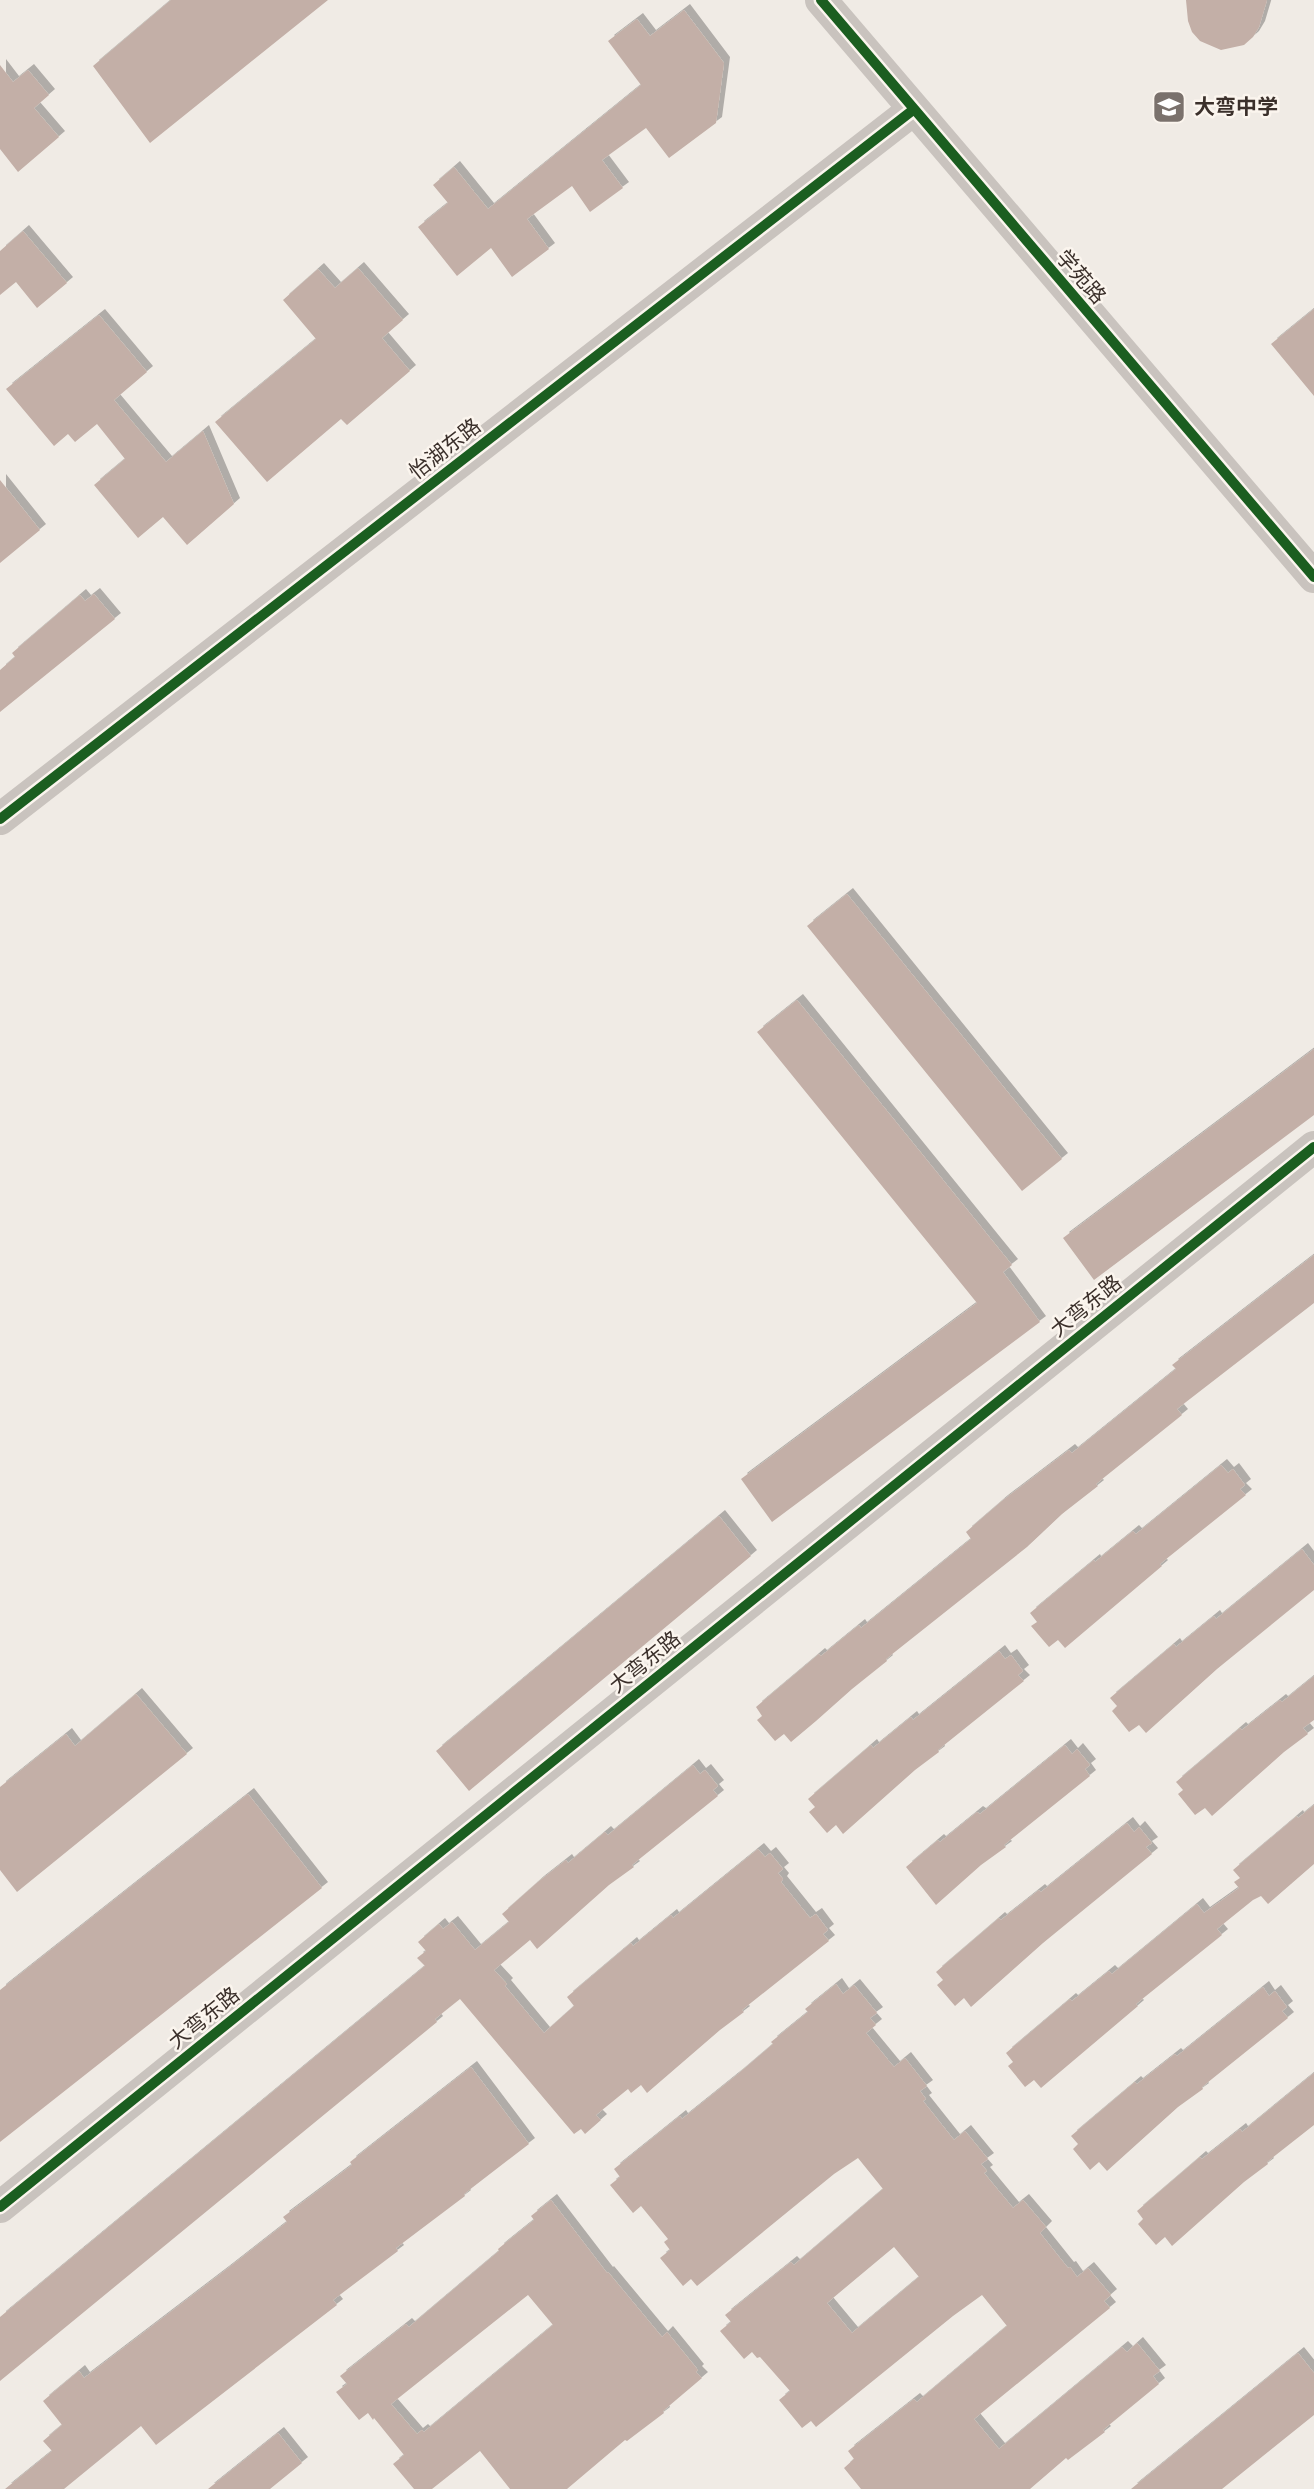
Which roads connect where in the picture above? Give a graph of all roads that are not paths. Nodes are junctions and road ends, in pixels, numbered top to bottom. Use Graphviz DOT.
graph roads {
  1 [pos="821,0"];
  2 [pos="913,110"];
  3 [pos="1314,577"];
  4 [pos="0,819"];
  5 [pos="1314,1147"];
  6 [pos="0,2207"];
  1 -- 2 [label="street, 学苑路"];
  2 -- 3 [label="street, 学苑路"];
  2 -- 4 [label="street, 怡湖东路"];
  5 -- 6 [label="street, 大弯东路"];
}
